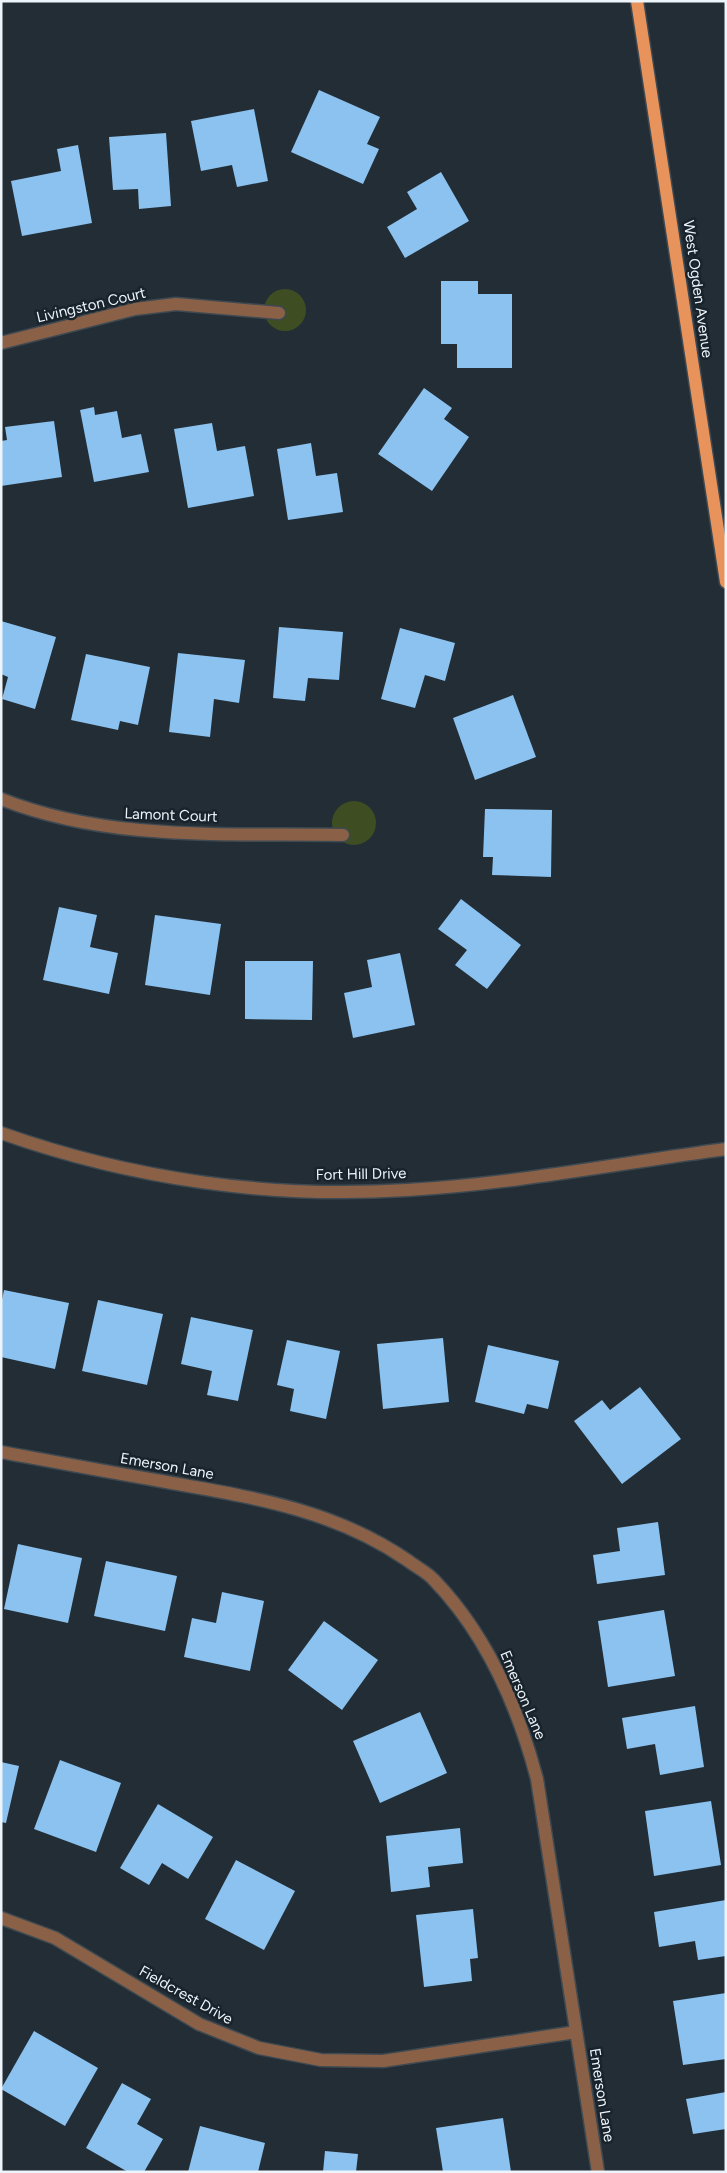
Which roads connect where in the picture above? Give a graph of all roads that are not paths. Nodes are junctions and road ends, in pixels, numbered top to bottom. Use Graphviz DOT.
graph roads {
  1 [pos="637,1"];
  2 [pos="279,313"];
  3 [pos="1,343"];
  4 [pos="726,582"];
  5 [pos="1,799"];
  6 [pos="343,835"];
  7 [pos="1,1133"];
  8 [pos="726,1149"];
  9 [pos="1,1452"];
  10 [pos="1,1918"];
  11 [pos="576,2032"];
  12 [pos="598,2172"];
  1 -- 4 [label="main road, West Ogden Avenue"];
  2 -- 3 [label="street, Livingston Court"];
  5 -- 6 [label="street, Lamont Court"];
  7 -- 8 [label="street, Fort Hill Drive"];
  9 -- 11 [label="street, Emerson Lane"];
  10 -- 11 [label="street, Fieldcrest Drive"];
  11 -- 12 [label="street, Emerson Lane"];
}
